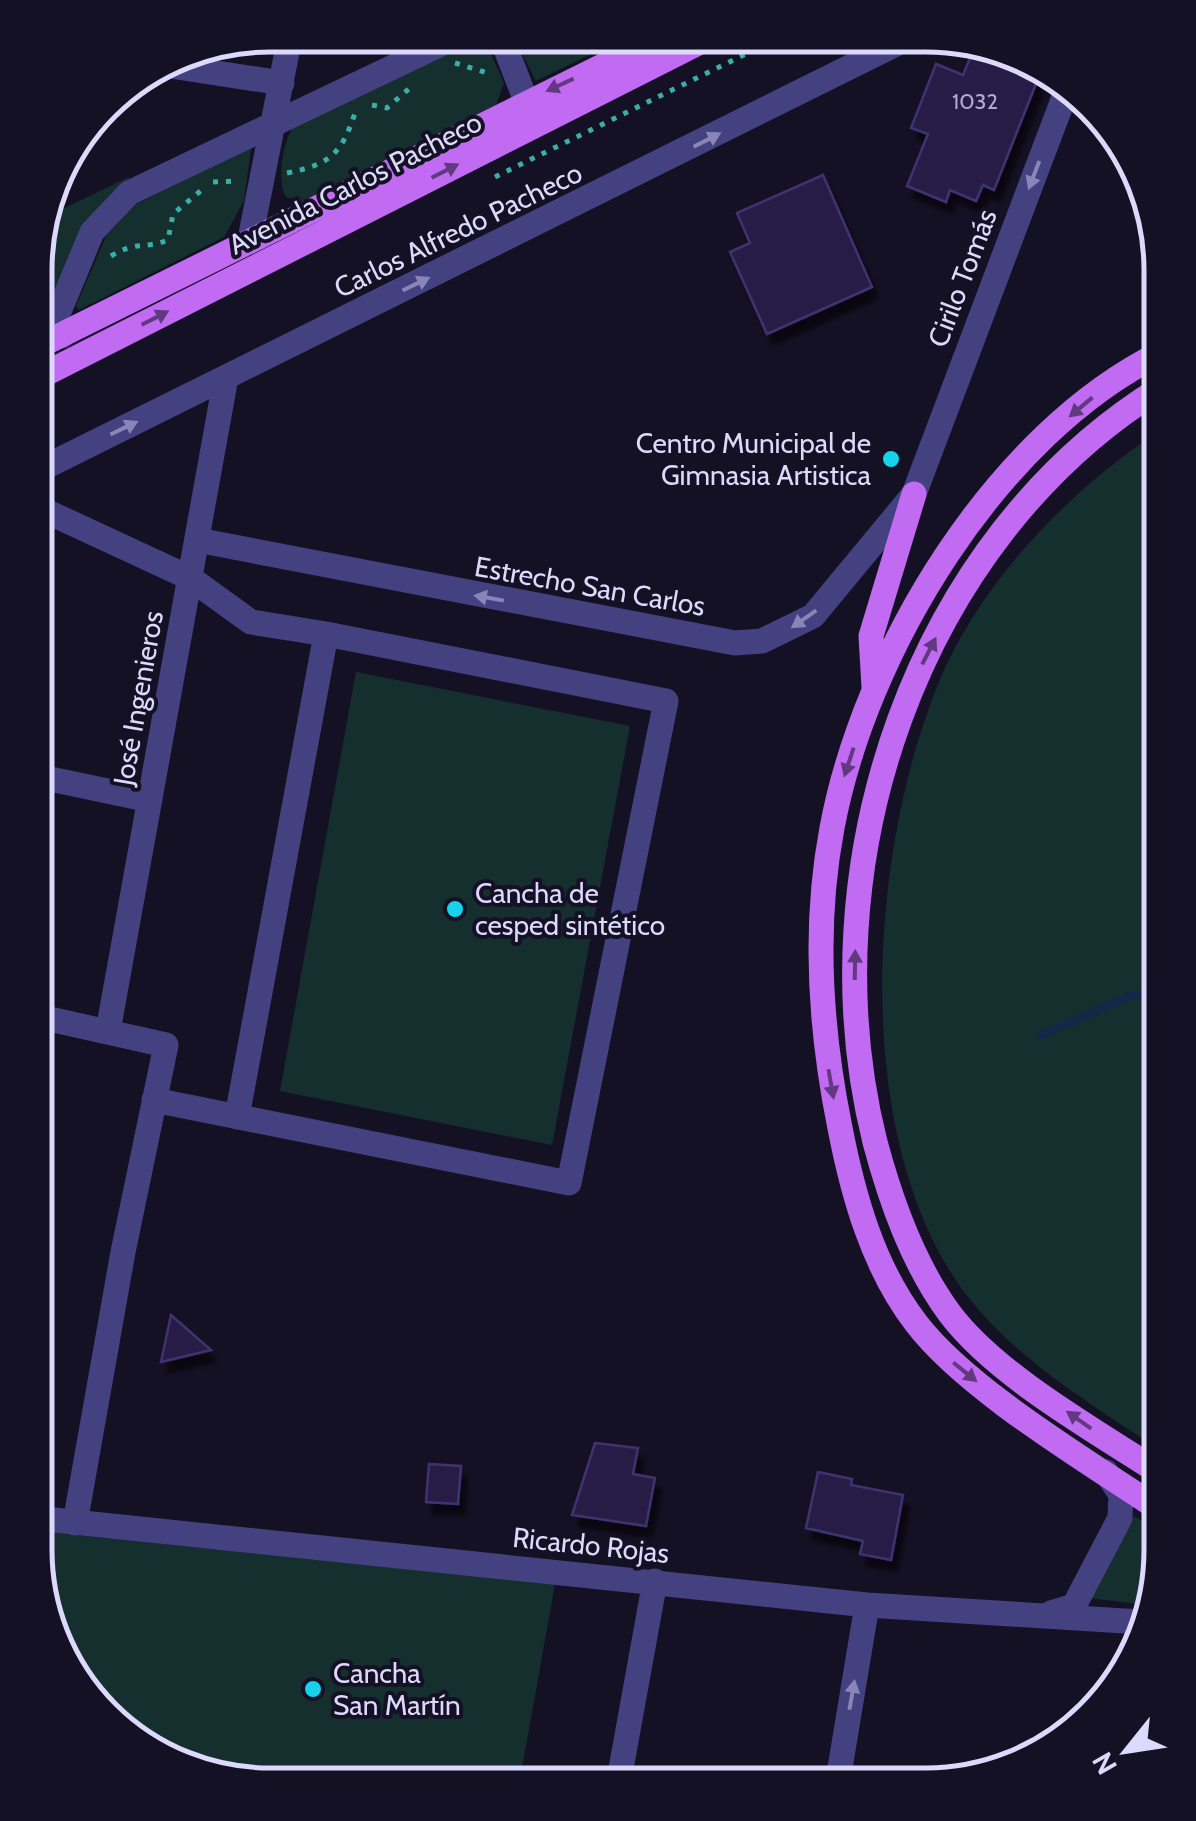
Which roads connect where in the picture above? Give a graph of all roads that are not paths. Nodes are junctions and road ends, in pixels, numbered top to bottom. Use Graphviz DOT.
graph roads {
  1 [pos="287,52"];
  2 [pos="424,52"];
  3 [pos="507,52"];
  4 [pos="629,52"];
  5 [pos="680,52"];
  6 [pos="880,52"];
  7 [pos="188,69"];
  8 [pos="282,83"];
  9 [pos="526,101"];
  10 [pos="1062,102"];
  11 [pos="273,125"];
  12 [pos="250,239"];
  13 [pos="62,336"];
  14 [pos="52,341"];
  15 [pos="1144,362"];
  16 [pos="52,370"];
  17 [pos="226,377"];
  18 [pos="1144,399"];
  19 [pos="52,464"];
  20 [pos="914,494"];
  21 [pos="52,514"];
  22 [pos="197,540"];
  23 [pos="190,578"];
  24 [pos="326,634"];
  25 [pos="874,697"];
  26 [pos="52,779"];
  27 [pos="150,800"];
  28 [pos="52,1019"];
  29 [pos="108,1030"];
  30 [pos="154,1100"];
  31 [pos="237,1117"];
  32 [pos="1143,1462"];
  33 [pos="1106,1472"];
  34 [pos="1143,1498"];
  35 [pos="52,1520"];
  36 [pos="76,1522"];
  37 [pos="656,1581"];
  38 [pos="867,1604"];
  39 [pos="1052,1613"];
  40 [pos="1132,1621"];
  41 [pos="621,1768"];
  42 [pos="839,1768"];
  1 -- 8 [label="street"];
  2 -- 11 [label="street"];
  3 -- 9 [label="street"];
  4 -- 9 [label="main road, Avenida Carlos Pacheco, one-way"];
  16 -- 5 [label="main road, Avenida Carlos Pacheco, one-way"];
  17 -- 6 [label="street, Carlos Alfredo Pacheco, one-way"];
  7 -- 8 [label="street"];
  8 -- 11 [label="street"];
  9 -- 12 [label="main road, Avenida Carlos Pacheco"];
  10 -- 20 [label="street, Cirilo Tomás, one-way"];
  11 -- 12 [label="street"];
  11 -- 13 [label="street"];
  12 -- 13 [label="main road, Avenida Carlos Pacheco"];
  13 -- 14 [label="main road, Avenida Carlos Pacheco"];
  15 -- 25 [label="main road, one-way"];
  19 -- 17 [label="street, Carlos Alfredo Pacheco, one-way"];
  17 -- 22 [label="street, José Ingenieros"];
  32 -- 18 [label="main road, one-way"];
  20 -- 22 [label="street, Estrecho San Carlos, one-way"];
  20 -- 25 [label="main road"];
  21 -- 23 [label="street"];
  22 -- 23 [label="street, José Ingenieros"];
  23 -- 24 [label="street"];
  23 -- 27 [label="street, José Ingenieros"];
  24 -- 31 [label="street"];
  24 -- 31 [label="street"];
  25 -- 33 [label="main road, one-way"];
  26 -- 27 [label="street"];
  27 -- 29 [label="street, José Ingenieros"];
  28 -- 29 [label="street"];
  29 -- 30 [label="street"];
  30 -- 31 [label="street"];
  30 -- 36 [label="street"];
  33 -- 34 [label="main road"];
  33 -- 39 [label="street"];
  35 -- 36 [label="street, Ricardo Rojas"];
  36 -- 37 [label="street, Ricardo Rojas"];
  37 -- 38 [label="street, Ricardo Rojas"];
  37 -- 41 [label="street"];
  38 -- 39 [label="street, Ricardo Rojas"];
  42 -- 38 [label="street, one-way"];
  39 -- 40 [label="street, Ricardo Rojas"];
}
